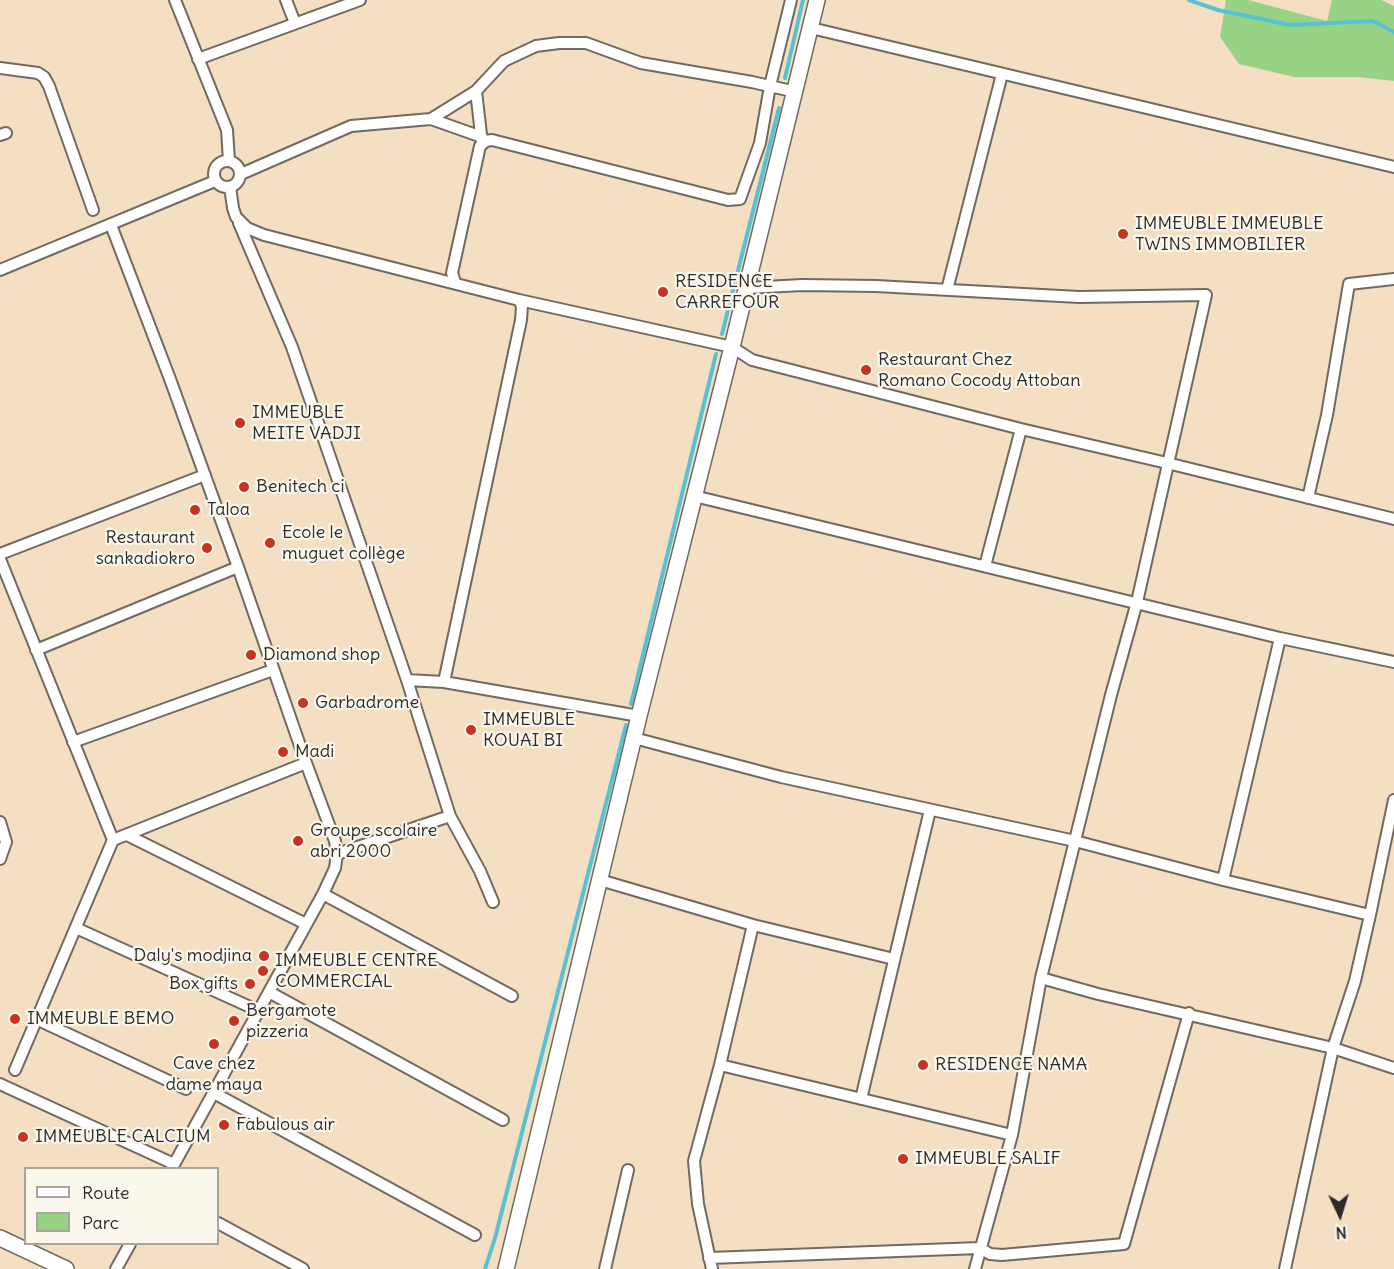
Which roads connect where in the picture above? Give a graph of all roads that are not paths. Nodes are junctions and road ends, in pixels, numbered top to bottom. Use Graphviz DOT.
graph roads {
  1 [pos="175,0"];
  2 [pos="286,0"];
  3 [pos="360,0"];
  4 [pos="791,0"];
  5 [pos="817,0"];
  6 [pos="295,23"];
  7 [pos="811,28"];
  8 [pos="198,58"];
  9 [pos="0,68"];
  10 [pos="1002,74"];
  11 [pos="770,86"];
  12 [pos="476,91"];
  13 [pos="795,92"];
  14 [pos="431,119"];
  15 [pos="482,140"];
  16 [pos="229,160"];
  17 [pos="1394,167"];
  18 [pos="241,174"];
  19 [pos="215,181"];
  20 [pos="231,187"];
  21 [pos="93,210"];
  22 [pos="236,217"];
  23 [pos="111,225"];
  24 [pos="0,270"];
  25 [pos="1394,279"];
  26 [pos="455,282"];
  27 [pos="747,288"];
  28 [pos="947,290"];
  29 [pos="519,300"];
  30 [pos="732,347"];
  31 [pos="1021,429"];
  32 [pos="1167,463"];
  33 [pos="205,475"];
  34 [pos="694,496"];
  35 [pos="1308,498"];
  36 [pos="1394,519"];
  37 [pos="0,554"];
  38 [pos="0,559"];
  39 [pos="985,566"];
  40 [pos="238,567"];
  41 [pos="1137,602"];
  42 [pos="1281,638"];
  43 [pos="36,650"];
  44 [pos="1394,662"];
  45 [pos="273,670"];
  46 [pos="407,680"];
  47 [pos="444,682"];
  48 [pos="639,716"];
  49 [pos="634,738"];
  50 [pos="73,742"];
  51 [pos="306,763"];
  52 [pos="1394,800"];
  53 [pos="930,810"];
  54 [pos="450,816"];
  55 [pos="0,822"];
  56 [pos="127,835"];
  57 [pos="113,840"];
  58 [pos="1075,841"];
  59 [pos="337,854"];
  60 [pos="0,859"];
  61 [pos="600,880"];
  62 [pos="1223,880"];
  63 [pos="323,894"];
  64 [pos="493,903"];
  65 [pos="1371,915"];
  66 [pos="306,924"];
  67 [pos="753,925"];
  68 [pos="76,928"];
  69 [pos="894,959"];
  70 [pos="1041,978"];
  71 [pos="269,992"];
  72 [pos="512,996"];
  73 [pos="259,1011"];
  74 [pos="1189,1014"];
  75 [pos="36,1019"];
  76 [pos="1333,1048"];
  77 [pos="720,1065"];
  78 [pos="1394,1068"];
  79 [pos="15,1070"];
  80 [pos="0,1084"];
  81 [pos="186,1089"];
  82 [pos="214,1093"];
  83 [pos="861,1099"];
  84 [pos="503,1120"];
  85 [pos="1012,1135"];
  86 [pos="173,1166"];
  87 [pos="628,1170"];
  88 [pos="219,1224"];
  89 [pos="476,1235"];
  90 [pos="0,1238"];
  91 [pos="129,1245"];
  92 [pos="980,1248"];
  93 [pos="711,1263"];
  94 [pos="66,1269"];
  95 [pos="116,1269"];
  96 [pos="303,1269"];
  97 [pos="506,1269"];
  98 [pos="605,1269"];
  99 [pos="975,1269"];
  100 [pos="1285,1269"];
  1 -- 8 [label="street"];
  2 -- 6 [label="street"];
  3 -- 6 [label="street"];
  4 -- 11 [label="street"];
  5 -- 7 [label="street"];
  6 -- 8 [label="street"];
  7 -- 10 [label="street"];
  7 -- 13 [label="street"];
  8 -- 16 [label="street"];
  9 -- 21 [label="street"];
  10 -- 17 [label="street"];
  10 -- 28 [label="street"];
  11 -- 12 [label="street"];
  11 -- 13 [label="street"];
  11 -- 15 [label="street"];
  12 -- 14 [label="street"];
  12 -- 15 [label="street"];
  13 -- 27 [label="street"];
  14 -- 15 [label="street"];
  14 -- 18 [label="street"];
  15 -- 26 [label="street"];
  16 -- 18 [label="street"];
  16 -- 19 [label="street"];
  18 -- 20 [label="street"];
  19 -- 20 [label="street"];
  19 -- 23 [label="street"];
  20 -- 22 [label="street"];
  22 -- 26 [label="street"];
  22 -- 46 [label="street"];
  23 -- 24 [label="street"];
  23 -- 33 [label="street"];
  25 -- 35 [label="street"];
  26 -- 29 [label="street"];
  27 -- 28 [label="street"];
  27 -- 30 [label="street"];
  28 -- 32 [label="street"];
  29 -- 30 [label="street"];
  29 -- 47 [label="street"];
  30 -- 31 [label="street"];
  30 -- 34 [label="street"];
  31 -- 32 [label="street"];
  31 -- 39 [label="street"];
  32 -- 35 [label="street"];
  32 -- 41 [label="street"];
  33 -- 37 [label="street"];
  33 -- 40 [label="street"];
  34 -- 39 [label="street"];
  34 -- 48 [label="street"];
  35 -- 36 [label="street"];
  38 -- 43 [label="street"];
  39 -- 41 [label="street"];
  40 -- 43 [label="street"];
  40 -- 45 [label="street"];
  41 -- 42 [label="street"];
  41 -- 58 [label="street"];
  42 -- 44 [label="street"];
  42 -- 62 [label="street"];
  43 -- 50 [label="street"];
  45 -- 50 [label="street"];
  45 -- 51 [label="street"];
  46 -- 47 [label="street"];
  46 -- 54 [label="street"];
  47 -- 48 [label="street"];
  48 -- 49 [label="street"];
  49 -- 53 [label="street"];
  49 -- 61 [label="street"];
  50 -- 57 [label="street"];
  51 -- 56 [label="street"];
  51 -- 59 [label="street"];
  52 -- 65 [label="street"];
  53 -- 58 [label="street"];
  53 -- 69 [label="street"];
  54 -- 59 [label="street"];
  54 -- 64 [label="street"];
  55 -- 60 [label="street"];
  56 -- 57 [label="street"];
  56 -- 66 [label="street"];
  57 -- 68 [label="street"];
  58 -- 62 [label="street"];
  58 -- 70 [label="street"];
  59 -- 63 [label="street"];
  61 -- 67 [label="street"];
  61 -- 97 [label="street"];
  62 -- 65 [label="street"];
  63 -- 66 [label="street"];
  63 -- 72 [label="street"];
  65 -- 76 [label="street"];
  66 -- 71 [label="street"];
  67 -- 69 [label="street"];
  67 -- 77 [label="street"];
  68 -- 73 [label="street"];
  68 -- 75 [label="street"];
  69 -- 83 [label="street"];
  70 -- 74 [label="street"];
  70 -- 85 [label="street"];
  71 -- 73 [label="street"];
  71 -- 84 [label="street"];
  73 -- 82 [label="street"];
  74 -- 76 [label="street"];
  74 -- 92 [label="street"];
  75 -- 79 [label="street"];
  75 -- 81 [label="street"];
  76 -- 78 [label="street"];
  76 -- 100 [label="street"];
  77 -- 83 [label="street"];
  77 -- 93 [label="street"];
  80 -- 86 [label="street"];
  82 -- 86 [label="street"];
  82 -- 89 [label="street"];
  83 -- 85 [label="street"];
  85 -- 92 [label="street"];
  87 -- 98 [label="street"];
  88 -- 96 [label="street"];
  90 -- 94 [label="street"];
  91 -- 95 [label="street"];
  92 -- 93 [label="street"];
  92 -- 99 [label="street"];
}
